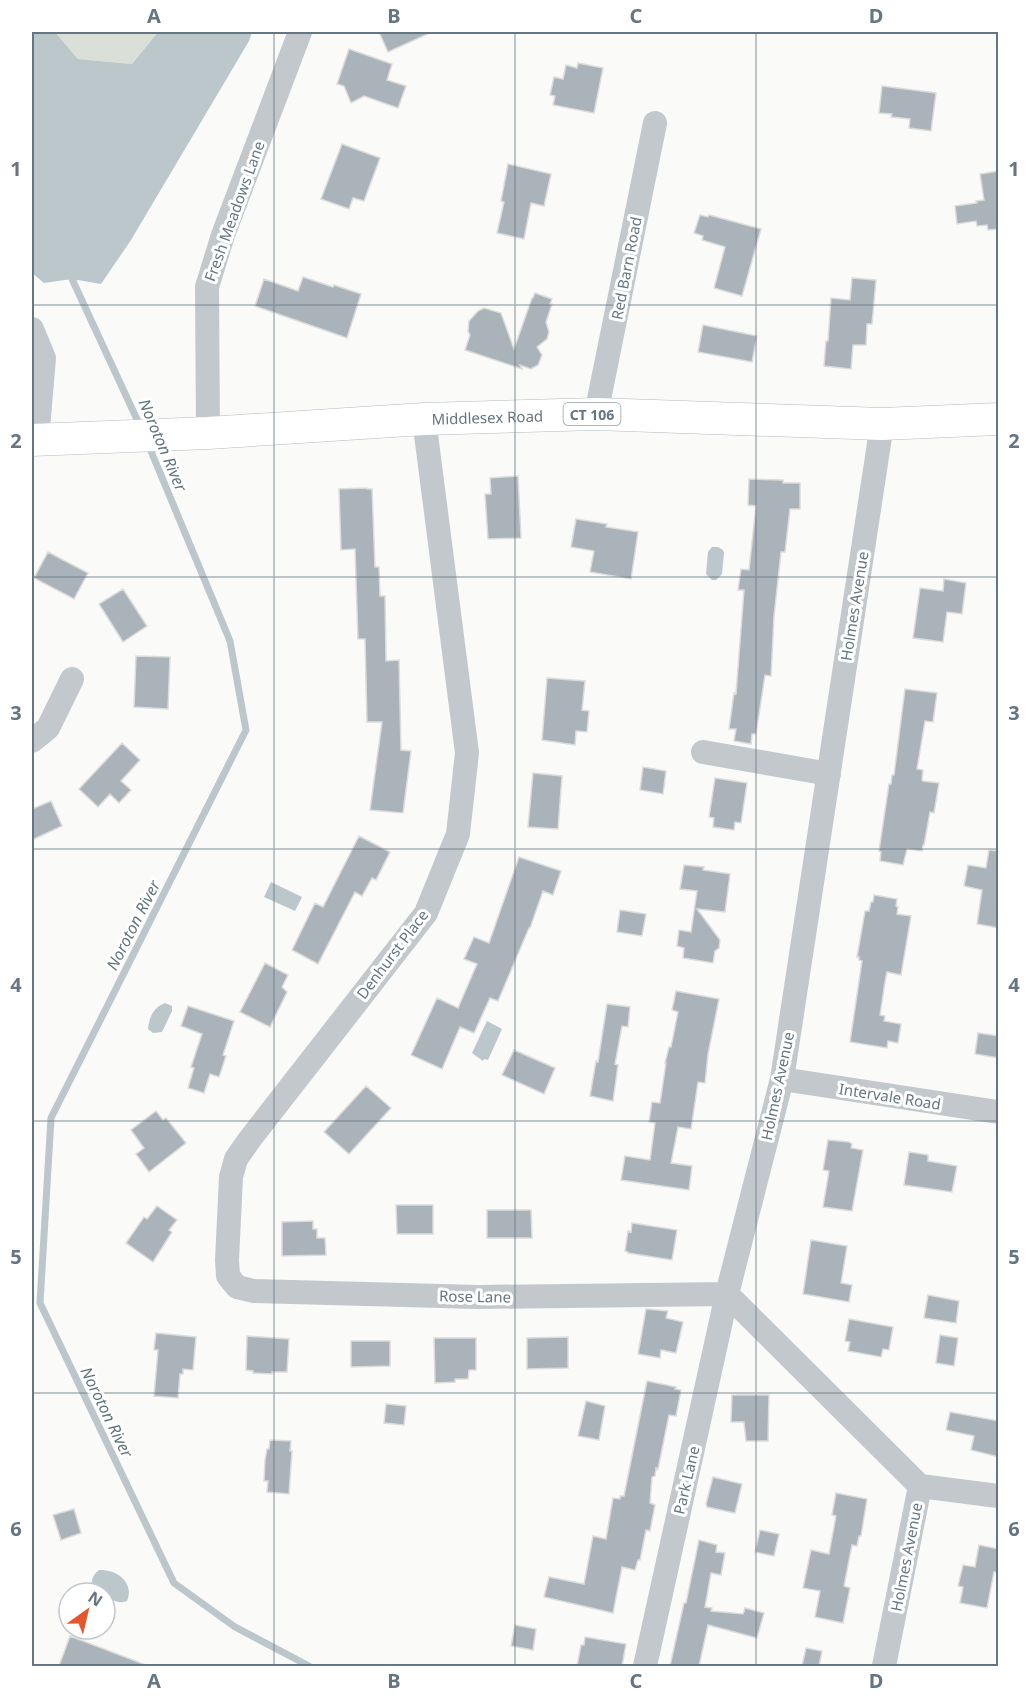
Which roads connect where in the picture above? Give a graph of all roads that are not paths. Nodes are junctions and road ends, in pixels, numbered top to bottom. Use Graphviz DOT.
graph roads {
  1 [pos="300,32"];
  2 [pos="655,123"];
  3 [pos="32,329"];
  4 [pos="596,414"];
  5 [pos="424,419"];
  6 [pos="999,419"];
  7 [pos="882,424"];
  8 [pos="197,433"];
  9 [pos="44,440"];
  10 [pos="72,679"];
  11 [pos="32,741"];
  12 [pos="704,752"];
  13 [pos="829,774"];
  14 [pos="782,1079"];
  15 [pos="999,1112"];
  16 [pos="228,1276"];
  17 [pos="727,1294"];
  18 [pos="920,1486"];
  19 [pos="999,1496"];
  20 [pos="645,1666"];
  21 [pos="884,1666"];
  1 -- 8 [label="street, Fresh Meadows Lane"];
  2 -- 4 [label="street, Red Barn Road"];
  3 -- 9 [label="street"];
  4 -- 5 [label="main road, Middlesex Road / CT 106"];
  4 -- 7 [label="main road, Middlesex Road / CT 106"];
  5 -- 8 [label="main road, Middlesex Road / CT 106"];
  5 -- 16 [label="street, Denhurst Place"];
  6 -- 7 [label="main road, Middlesex Road / CT 106"];
  7 -- 13 [label="street, Holmes Avenue"];
  8 -- 9 [label="main road, Middlesex Road / CT 106"];
  10 -- 11 [label="street"];
  12 -- 13 [label="street"];
  13 -- 14 [label="street, Holmes Avenue"];
  14 -- 15 [label="street, Intervale Road"];
  14 -- 17 [label="street, Holmes Avenue"];
  16 -- 17 [label="street, Rose Lane"];
  17 -- 18 [label="street, Holmes Avenue"];
  17 -- 20 [label="street, Park Lane"];
  18 -- 19 [label="street"];
  18 -- 21 [label="street, Holmes Avenue"];
}
